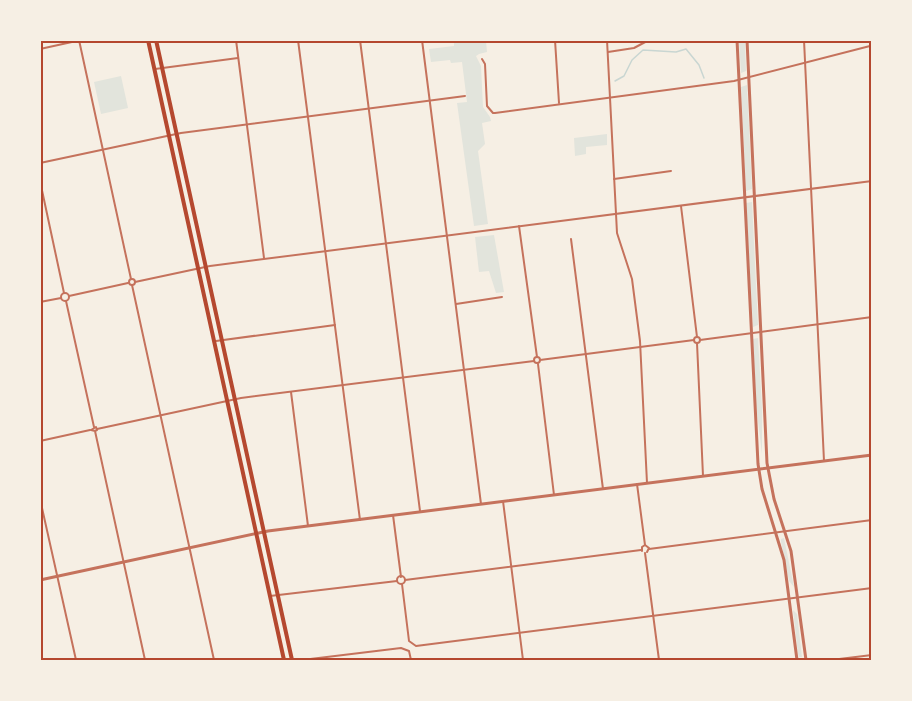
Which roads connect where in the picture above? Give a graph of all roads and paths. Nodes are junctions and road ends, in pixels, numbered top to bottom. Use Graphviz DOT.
graph roads {
  1 [pos="148,40"];
  2 [pos="156,40"];
  3 [pos="236,40"];
  4 [pos="298,40"];
  5 [pos="360,40"];
  6 [pos="422,40"];
  7 [pos="555,40"];
  8 [pos="607,40"];
  9 [pos="649,40"];
  10 [pos="737,40"];
  11 [pos="747,40"];
  12 [pos="804,40"];
  13 [pos="80,41"];
  14 [pos="872,42"];
  15 [pos="871,47"];
  16 [pos="40,49"];
  17 [pos="608,52"];
  18 [pos="238,58"];
  19 [pos="482,59"];
  20 [pos="805,63"];
  21 [pos="162,68"];
  22 [pos="154,69"];
  23 [pos="749,78"];
  24 [pos="739,80"];
  25 [pos="465,96"];
  26 [pos="610,97"];
  27 [pos="430,101"];
  28 [pos="559,104"];
  29 [pos="369,109"];
  30 [pos="308,116"];
  31 [pos="247,124"];
  32 [pos="176,134"];
  33 [pos="169,135"];
  34 [pos="103,149"];
  35 [pos="40,163"];
  36 [pos="671,171"];
  37 [pos="614,178"];
  38 [pos="872,181"];
  39 [pos="40,182"];
  40 [pos="811,189"];
  41 [pos="754,196"];
  42 [pos="744,197"];
  43 [pos="681,205"];
  44 [pos="615,214"];
  45 [pos="519,226"];
  46 [pos="447,235"];
  47 [pos="571,239"];
  48 [pos="386,243"];
  49 [pos="325,251"];
  50 [pos="264,258"];
  51 [pos="205,267"];
  52 [pos="198,268"];
  53 [pos="131,279"];
  54 [pos="135,282"];
  55 [pos="128,283"];
  56 [pos="132,285"];
  57 [pos="64,293"];
  58 [pos="69,296"];
  59 [pos="502,297"];
  60 [pos="61,298"];
  61 [pos="66,301"];
  62 [pos="40,302"];
  63 [pos="456,304"];
  64 [pos="872,317"];
  65 [pos="818,324"];
  66 [pos="335,325"];
  67 [pos="761,332"];
  68 [pos="751,333"];
  69 [pos="697,337"];
  70 [pos="221,340"];
  71 [pos="694,340"];
  72 [pos="700,340"];
  73 [pos="214,341"];
  74 [pos="697,343"];
  75 [pos="640,348"];
  76 [pos="586,354"];
  77 [pos="537,357"];
  78 [pos="540,360"];
  79 [pos="534,361"];
  80 [pos="538,364"];
  81 [pos="465,370"];
  82 [pos="404,378"];
  83 [pos="342,385"];
  84 [pos="291,392"];
  85 [pos="234,399"];
  86 [pos="227,401"];
  87 [pos="160,415"];
  88 [pos="94,429"];
  89 [pos="40,441"];
  90 [pos="872,455"];
  91 [pos="824,461"];
  92 [pos="768,468"];
  93 [pos="758,469"];
  94 [pos="703,476"];
  95 [pos="646,483"];
  96 [pos="637,484"];
  97 [pos="603,489"];
  98 [pos="554,495"];
  99 [pos="40,500"];
  100 [pos="503,501"];
  101 [pos="481,504"];
  102 [pos="421,512"];
  103 [pos="393,516"];
  104 [pos="360,520"];
  105 [pos="872,520"];
  106 [pos="308,526"];
  107 [pos="785,531"];
  108 [pos="263,532"];
  109 [pos="256,533"];
  110 [pos="776,533"];
  111 [pos="645,545"];
  112 [pos="189,548"];
  113 [pos="649,549"];
  114 [pos="641,550"];
  115 [pos="645,553"];
  116 [pos="124,562"];
  117 [pos="511,567"];
  118 [pos="57,576"];
  119 [pos="401,577"];
  120 [pos="40,580"];
  121 [pos="405,580"];
  122 [pos="397,581"];
  123 [pos="402,584"];
  124 [pos="872,588"];
  125 [pos="270,596"];
  126 [pos="278,596"];
  127 [pos="798,597"];
  128 [pos="789,598"];
  129 [pos="654,615"];
  130 [pos="519,633"];
  131 [pos="872,655"];
  132 [pos="76,660"];
  133 [pos="146,660"];
  134 [pos="214,660"];
  135 [pos="284,660"];
  136 [pos="292,660"];
  137 [pos="302,660"];
  138 [pos="411,660"];
  139 [pos="523,660"];
  140 [pos="659,660"];
  141 [pos="797,660"];
  142 [pos="806,660"];
  143 [pos="831,660"];
  1 -- 22 [label="main road"];
  2 -- 21 [label="main road"];
  3 -- 18 [label="street"];
  4 -- 30 [label="street"];
  5 -- 29 [label="street"];
  6 -- 27 [label="street"];
  7 -- 28 [label="street"];
  8 -- 17 [label="street"];
  9 -- 17 [label="street"];
  10 -- 24 [label="street"];
  11 -- 23 [label="street"];
  12 -- 20 [label="street"];
  13 -- 16 [label="street"];
  13 -- 34 [label="street"];
  14 -- 15 [label="street"];
  15 -- 20 [label="street"];
  17 -- 26 [label="street"];
  18 -- 21 [label="street"];
  18 -- 31 [label="street"];
  19 -- 28 [label="street"];
  20 -- 23 [label="street"];
  20 -- 40 [label="street"];
  21 -- 22 [label="street"];
  21 -- 32 [label="main road"];
  22 -- 33 [label="main road"];
  23 -- 24 [label="street"];
  23 -- 41 [label="street"];
  24 -- 26 [label="street"];
  24 -- 42 [label="street"];
  25 -- 27 [label="street"];
  26 -- 28 [label="street"];
  26 -- 37 [label="street"];
  27 -- 29 [label="street"];
  27 -- 46 [label="street"];
  29 -- 30 [label="street"];
  29 -- 48 [label="street"];
  30 -- 31 [label="street"];
  30 -- 49 [label="street"];
  31 -- 32 [label="street"];
  31 -- 50 [label="street"];
  32 -- 33 [label="street"];
  32 -- 51 [label="main road"];
  33 -- 34 [label="street"];
  33 -- 52 [label="main road"];
  34 -- 35 [label="street"];
  34 -- 53 [label="street"];
  36 -- 37 [label="street"];
  37 -- 44 [label="street"];
  38 -- 40 [label="street"];
  39 -- 57 [label="street"];
  40 -- 41 [label="street"];
  40 -- 65 [label="street"];
  41 -- 42 [label="street"];
  41 -- 67 [label="street"];
  42 -- 43 [label="street"];
  42 -- 68 [label="street"];
  43 -- 44 [label="street"];
  43 -- 69 [label="street"];
  44 -- 45 [label="street"];
  44 -- 75 [label="street"];
  45 -- 46 [label="street"];
  45 -- 77 [label="street"];
  46 -- 48 [label="street"];
  46 -- 63 [label="street"];
  47 -- 76 [label="street"];
  48 -- 49 [label="street"];
  48 -- 82 [label="street"];
  49 -- 50 [label="street"];
  49 -- 66 [label="street"];
  50 -- 51 [label="street"];
  51 -- 52 [label="street"];
  51 -- 70 [label="main road"];
  52 -- 54 [label="street"];
  52 -- 73 [label="main road"];
  53 -- 54 [label="street"];
  53 -- 55 [label="street"];
  54 -- 56 [label="street"];
  55 -- 56 [label="street"];
  55 -- 58 [label="street"];
  56 -- 87 [label="street"];
  57 -- 58 [label="street"];
  57 -- 60 [label="street"];
  58 -- 61 [label="street"];
  59 -- 63 [label="street"];
  60 -- 61 [label="street"];
  60 -- 62 [label="street"];
  61 -- 88 [label="street"];
  63 -- 81 [label="street"];
  64 -- 65 [label="street"];
  65 -- 67 [label="street"];
  65 -- 91 [label="street"];
  66 -- 70 [label="street"];
  66 -- 83 [label="street"];
  67 -- 68 [label="street"];
  67 -- 92 [label="street"];
  68 -- 72 [label="street"];
  68 -- 93 [label="street"];
  69 -- 71 [label="street"];
  69 -- 72 [label="street"];
  70 -- 73 [label="street"];
  70 -- 85 [label="main road"];
  71 -- 74 [label="street"];
  71 -- 75 [label="street"];
  72 -- 74 [label="street"];
  73 -- 86 [label="main road"];
  74 -- 94 [label="street"];
  75 -- 76 [label="street"];
  75 -- 95 [label="street"];
  76 -- 78 [label="street"];
  76 -- 97 [label="street"];
  77 -- 78 [label="street"];
  77 -- 79 [label="street"];
  78 -- 80 [label="street"];
  79 -- 80 [label="street"];
  79 -- 81 [label="street"];
  80 -- 98 [label="street"];
  81 -- 82 [label="street"];
  81 -- 101 [label="street"];
  82 -- 83 [label="street"];
  82 -- 102 [label="street"];
  83 -- 84 [label="street"];
  83 -- 104 [label="street"];
  84 -- 85 [label="street"];
  84 -- 106 [label="street"];
  85 -- 86 [label="street"];
  85 -- 108 [label="main road"];
  86 -- 87 [label="street"];
  86 -- 109 [label="main road"];
  87 -- 88 [label="street"];
  87 -- 112 [label="street"];
  88 -- 89 [label="street"];
  88 -- 116 [label="street"];
  90 -- 91 [label="street"];
  91 -- 92 [label="street"];
  92 -- 93 [label="street"];
  92 -- 107 [label="street"];
  93 -- 94 [label="street"];
  93 -- 110 [label="street"];
  94 -- 95 [label="street"];
  95 -- 96 [label="street"];
  96 -- 97 [label="street"];
  96 -- 111 [label="street"];
  97 -- 98 [label="street"];
  98 -- 100 [label="street"];
  99 -- 118 [label="street"];
  100 -- 101 [label="street"];
  100 -- 117 [label="street"];
  101 -- 102 [label="street"];
  102 -- 103 [label="street"];
  103 -- 104 [label="street"];
  103 -- 119 [label="street"];
  104 -- 106 [label="street"];
  105 -- 107 [label="street"];
  106 -- 108 [label="street"];
  107 -- 110 [label="street"];
  107 -- 127 [label="street"];
  108 -- 109 [label="street"];
  108 -- 126 [label="main road"];
  109 -- 112 [label="street"];
  109 -- 125 [label="main road"];
  110 -- 113 [label="street"];
  110 -- 128 [label="street"];
  111 -- 113 [label="street"];
  111 -- 114 [label="street"];
  112 -- 116 [label="street"];
  112 -- 134 [label="street"];
  113 -- 115 [label="street"];
  114 -- 115 [label="street"];
  114 -- 117 [label="street"];
  115 -- 129 [label="street"];
  116 -- 118 [label="street"];
  116 -- 133 [label="street"];
  117 -- 121 [label="street"];
  117 -- 130 [label="street"];
  118 -- 120 [label="street"];
  118 -- 132 [label="street"];
  119 -- 121 [label="street"];
  119 -- 122 [label="street"];
  121 -- 123 [label="street"];
  122 -- 123 [label="street"];
  122 -- 126 [label="street"];
  123 -- 130 [label="street"];
  124 -- 127 [label="street"];
  125 -- 126 [label="street"];
  125 -- 135 [label="main road"];
  126 -- 136 [label="main road"];
  127 -- 128 [label="street"];
  127 -- 142 [label="street"];
  128 -- 129 [label="street"];
  128 -- 141 [label="street"];
  129 -- 130 [label="street"];
  129 -- 140 [label="street"];
  130 -- 139 [label="street"];
  131 -- 143 [label="street"];
  137 -- 138 [label="street"];
}
